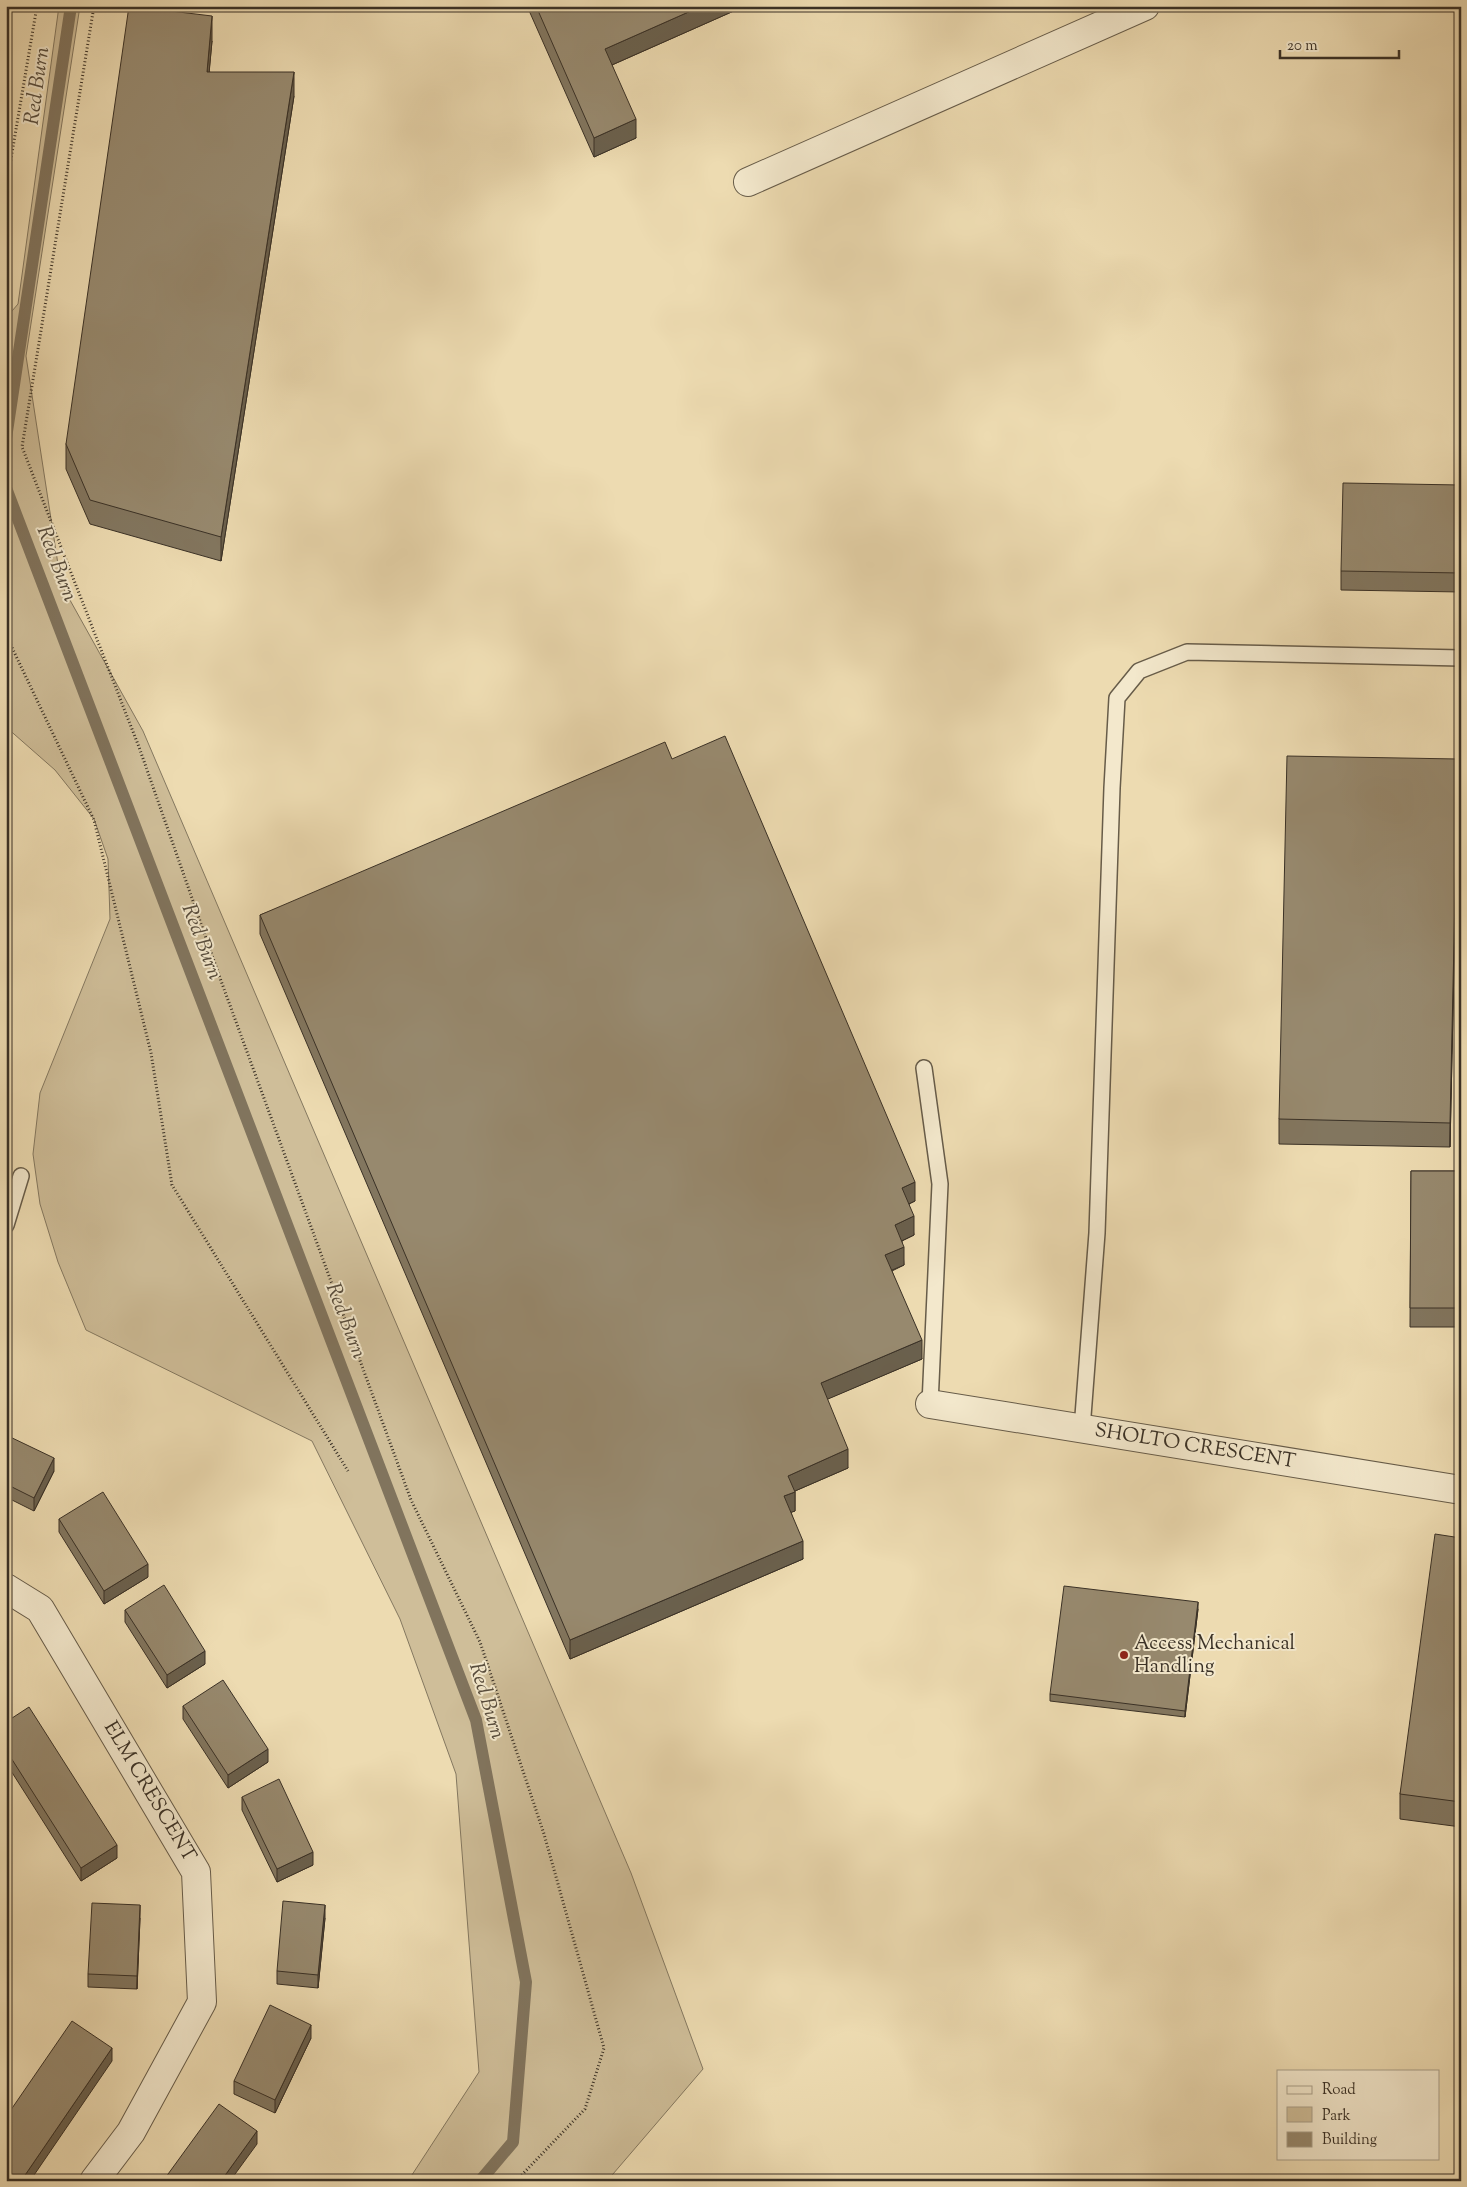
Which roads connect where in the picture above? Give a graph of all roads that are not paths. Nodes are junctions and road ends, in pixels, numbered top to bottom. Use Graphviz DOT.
graph roads {
  1 [pos="1145,6"];
  2 [pos="748,182"];
  3 [pos="1461,658"];
  4 [pos="924,1068"];
  5 [pos="21,1176"];
  6 [pos="6,1225"];
  7 [pos="930,1404"];
  8 [pos="1082,1429"];
  9 [pos="1461,1490"];
  10 [pos="6,1588"];
  11 [pos="94,2181"];
  1 -- 2 [label="street"];
  3 -- 8 [label="lane"];
  4 -- 7 [label="lane"];
  5 -- 6 [label="lane"];
  7 -- 8 [label="street, SHOLTO CRESCENT"];
  8 -- 9 [label="street, SHOLTO CRESCENT"];
  10 -- 11 [label="street, ELM CRESCENT"];
}
